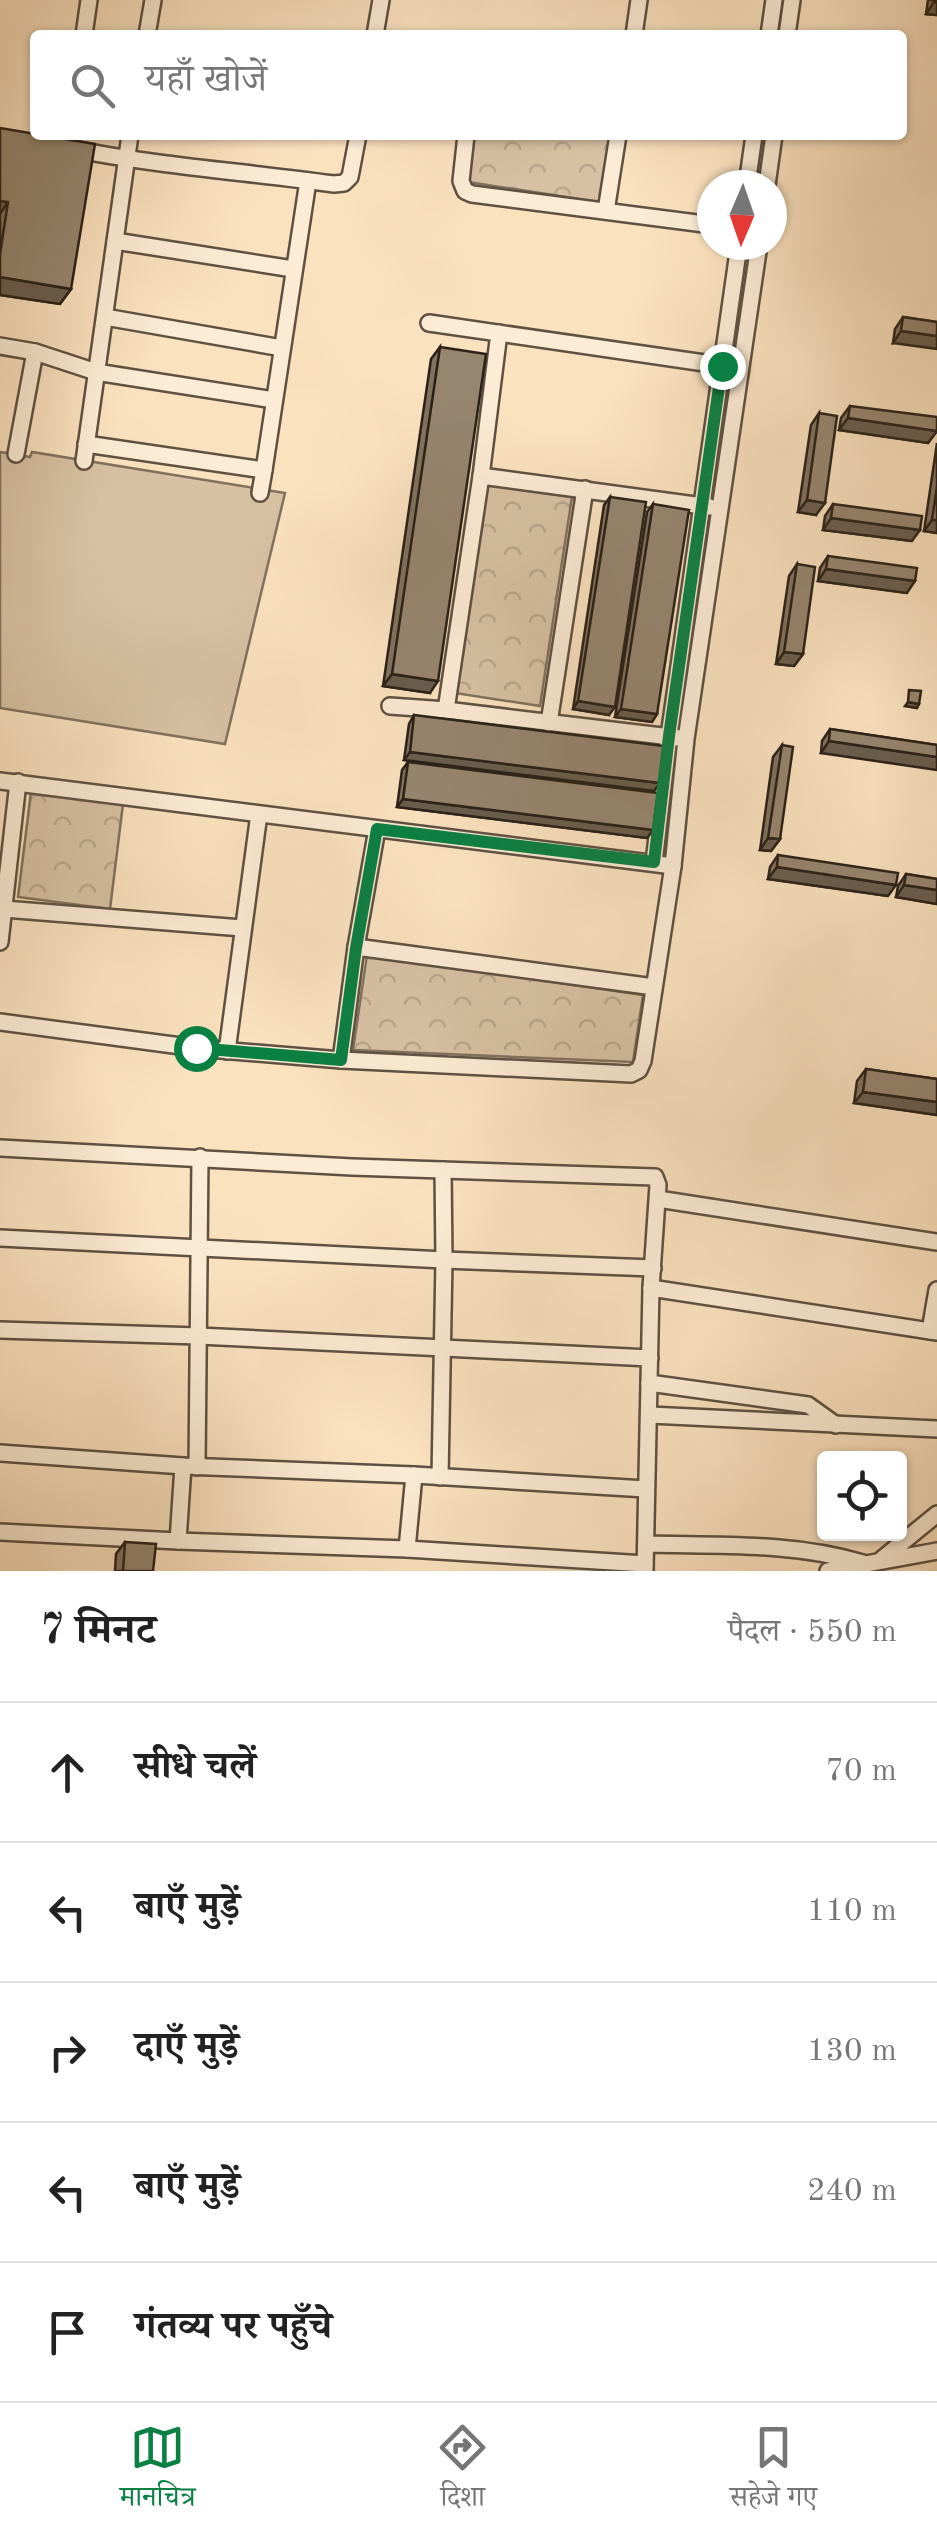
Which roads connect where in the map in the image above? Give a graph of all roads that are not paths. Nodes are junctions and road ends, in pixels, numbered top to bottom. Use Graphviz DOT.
graph roads {
  1 [pos="89,0"];
  2 [pos="153,0"];
  3 [pos="381,0"];
  4 [pos="640,0"];
  5 [pos="774,0"];
  6 [pos="792,0"];
  7 [pos="85,30"];
  8 [pos="148,30"];
  9 [pos="376,30"];
  10 [pos="635,30"];
  11 [pos="769,30"];
  12 [pos="788,30"];
  13 [pos="129,140"];
  14 [pos="357,140"];
  15 [pos="465,140"];
  16 [pos="617,140"];
  17 [pos="753,140"];
  18 [pos="773,140"];
  19 [pos="62,142"];
  20 [pos="126,160"];
  21 [pos="749,170"];
  22 [pos="769,170"];
  23 [pos="308,181"];
  24 [pos="606,211"];
  25 [pos="697,223"];
  26 [pos="115,241"];
  27 [pos="737,260"];
  28 [pos="757,260"];
  29 [pos="294,269"];
  30 [pos="104,317"];
  31 [pos="429,323"];
  32 [pos="499,333"];
  33 [pos="0,346"];
  34 [pos="282,348"];
  35 [pos="34,352"];
  36 [pos="722,366"];
  37 [pos="741,368"];
  38 [pos="96,372"];
  39 [pos="274,400"];
  40 [pos="16,454"];
  41 [pos="264,470"];
  42 [pos="481,476"];
  43 [pos="585,489"];
  44 [pos="260,493"];
  45 [pos="702,506"];
  46 [pos="720,508"];
  47 [pos="390,706"];
  48 [pos="446,710"];
  49 [pos="548,723"];
  50 [pos="669,736"];
  51 [pos="686,739"];
  52 [pos="0,781"];
  53 [pos="18,782"];
  54 [pos="259,814"];
  55 [pos="377,829"];
  56 [pos="654,862"];
  57 [pos="673,866"];
  58 [pos="4,909"];
  59 [pos="242,928"];
  60 [pos="0,942"];
  61 [pos="356,948"];
  62 [pos="654,987"];
  63 [pos="0,1022"];
  64 [pos="227,1051"];
  65 [pos="341,1060"];
  66 [pos="0,1148"];
  67 [pos="200,1157"];
  68 [pos="443,1170"];
  69 [pos="658,1199"];
  70 [pos="0,1238"];
  71 [pos="937,1242"];
  72 [pos="198,1248"];
  73 [pos="444,1260"];
  74 [pos="653,1268"];
  75 [pos="652,1288"];
  76 [pos="937,1290"];
  77 [pos="0,1330"];
  78 [pos="933,1331"];
  79 [pos="199,1336"];
  80 [pos="441,1347"];
  81 [pos="650,1358"];
  82 [pos="649,1383"];
  83 [pos="650,1415"];
  84 [pos="836,1425"];
  85 [pos="937,1428"];
  86 [pos="0,1453"];
  87 [pos="190,1466"];
  88 [pos="414,1475"];
  89 [pos="440,1477"];
  90 [pos="646,1489"];
  91 [pos="937,1514"];
  92 [pos="0,1532"];
  93 [pos="178,1542"];
  94 [pos="646,1544"];
  95 [pos="407,1549"];
  96 [pos="937,1552"];
  97 [pos="870,1565"];
  98 [pos="645,1568"];
  99 [pos="828,1571"];
  1 -- 7 [label="street"];
  2 -- 8 [label="street"];
  3 -- 9 [label="street"];
  4 -- 10 [label="street"];
  5 -- 11 [label="street"];
  6 -- 12 [label="street"];
  13 -- 20 [label="street"];
  14 -- 23 [label="street"];
  15 -- 24 [label="street"];
  16 -- 24 [label="street"];
  17 -- 21 [label="street"];
  18 -- 22 [label="street"];
  19 -- 20 [label="street"];
  20 -- 23 [label="street"];
  20 -- 26 [label="street"];
  23 -- 29 [label="street"];
  24 -- 25 [label="street"];
  26 -- 29 [label="street"];
  26 -- 30 [label="street"];
  27 -- 36 [label="street"];
  28 -- 37 [label="street"];
  29 -- 34 [label="street"];
  30 -- 34 [label="street"];
  30 -- 38 [label="street"];
  31 -- 32 [label="street"];
  32 -- 36 [label="street"];
  32 -- 42 [label="street"];
  33 -- 35 [label="street"];
  34 -- 39 [label="street"];
  35 -- 38 [label="street"];
  35 -- 40 [label="street"];
  36 -- 37 [label="street"];
  36 -- 45 [label="street"];
  37 -- 46 [label="street"];
  38 -- 39 [label="street"];
  38 -- 41 [label="street"];
  39 -- 41 [label="street"];
  41 -- 44 [label="street"];
  42 -- 43 [label="street"];
  42 -- 48 [label="street"];
  43 -- 45 [label="street"];
  43 -- 49 [label="street"];
  45 -- 46 [label="street"];
  45 -- 50 [label="street"];
  46 -- 51 [label="street"];
  47 -- 48 [label="street"];
  48 -- 49 [label="street"];
  49 -- 50 [label="street"];
  50 -- 51 [label="street"];
  50 -- 56 [label="street"];
  51 -- 57 [label="street"];
  52 -- 53 [label="street"];
  53 -- 54 [label="street"];
  53 -- 58 [label="street"];
  54 -- 55 [label="street"];
  54 -- 59 [label="street"];
  55 -- 56 [label="street"];
  55 -- 61 [label="street"];
  56 -- 57 [label="street"];
  57 -- 62 [label="street"];
  58 -- 59 [label="street"];
  58 -- 60 [label="street"];
  59 -- 64 [label="street"];
  61 -- 62 [label="street"];
  61 -- 65 [label="street"];
  62 -- 65 [label="street"];
  63 -- 64 [label="street"];
  64 -- 65 [label="street"];
  66 -- 67 [label="street"];
  67 -- 68 [label="street"];
  67 -- 72 [label="street"];
  68 -- 69 [label="street"];
  68 -- 73 [label="street"];
  69 -- 71 [label="street"];
  69 -- 74 [label="street"];
  70 -- 72 [label="street"];
  72 -- 73 [label="street"];
  72 -- 79 [label="street"];
  73 -- 74 [label="street"];
  73 -- 80 [label="street"];
  74 -- 75 [label="street"];
  75 -- 78 [label="street"];
  75 -- 81 [label="street"];
  76 -- 78 [label="street"];
  77 -- 79 [label="street"];
  79 -- 80 [label="street"];
  79 -- 87 [label="street"];
  80 -- 81 [label="street"];
  80 -- 89 [label="street"];
  81 -- 82 [label="street"];
  82 -- 83 [label="street"];
  82 -- 84 [label="street"];
  83 -- 84 [label="street"];
  83 -- 90 [label="street"];
  84 -- 85 [label="street"];
  86 -- 87 [label="street"];
  87 -- 88 [label="street"];
  87 -- 93 [label="street"];
  88 -- 89 [label="street"];
  88 -- 95 [label="street"];
  89 -- 90 [label="street"];
  90 -- 94 [label="street"];
  91 -- 97 [label="street"];
  92 -- 93 [label="street"];
  93 -- 95 [label="street"];
  94 -- 97 [label="street"];
  94 -- 98 [label="street"];
  95 -- 98 [label="street"];
  96 -- 97 [label="street"];
  97 -- 99 [label="street"];
}
